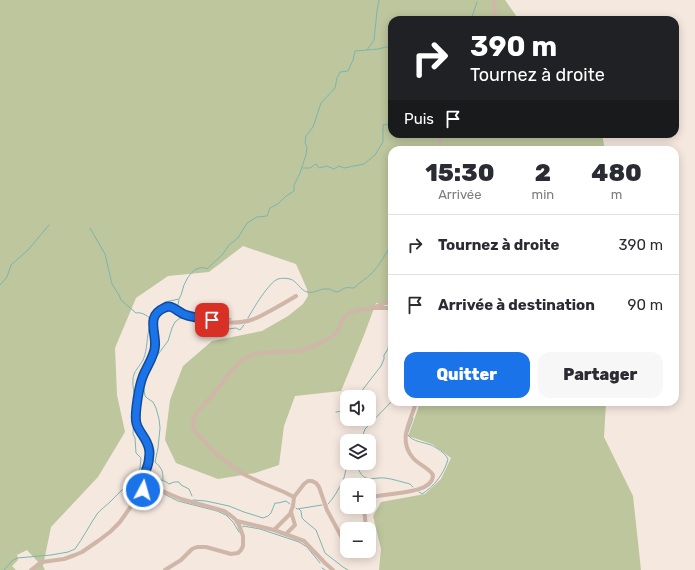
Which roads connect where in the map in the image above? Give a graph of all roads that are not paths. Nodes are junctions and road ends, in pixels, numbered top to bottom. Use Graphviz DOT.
graph roads {
  1 [pos="494,0"];
  2 [pos="495,16"];
  3 [pos="296,296"];
  4 [pos="388,302"];
  5 [pos="371,308"];
  6 [pos="388,308"];
  7 [pos="415,406"];
  8 [pos="142,490"];
  9 [pos="376,496"];
  10 [pos="294,497"];
  11 [pos="291,512"];
  12 [pos="237,522"];
  13 [pos="274,530"];
  14 [pos="286,534"];
  15 [pos="340,534"];
  16 [pos="31,570"];
  17 [pos="165,570"];
  18 [pos="333,570"];
  1 -- 2 [label="street"];
  3 -- 8 [label="street"];
  4 -- 5 [label="street"];
  5 -- 6 [label="street"];
  5 -- 10 [label="street"];
  7 -- 9 [label="street"];
  8 -- 12 [label="street"];
  8 -- 16 [label="street"];
  10 -- 11 [label="street"];
  10 -- 15 [label="street"];
  11 -- 13 [label="street"];
  11 -- 14 [label="street"];
  12 -- 13 [label="street"];
  12 -- 17 [label="street"];
  13 -- 14 [label="street"];
  14 -- 18 [label="street"];
}
